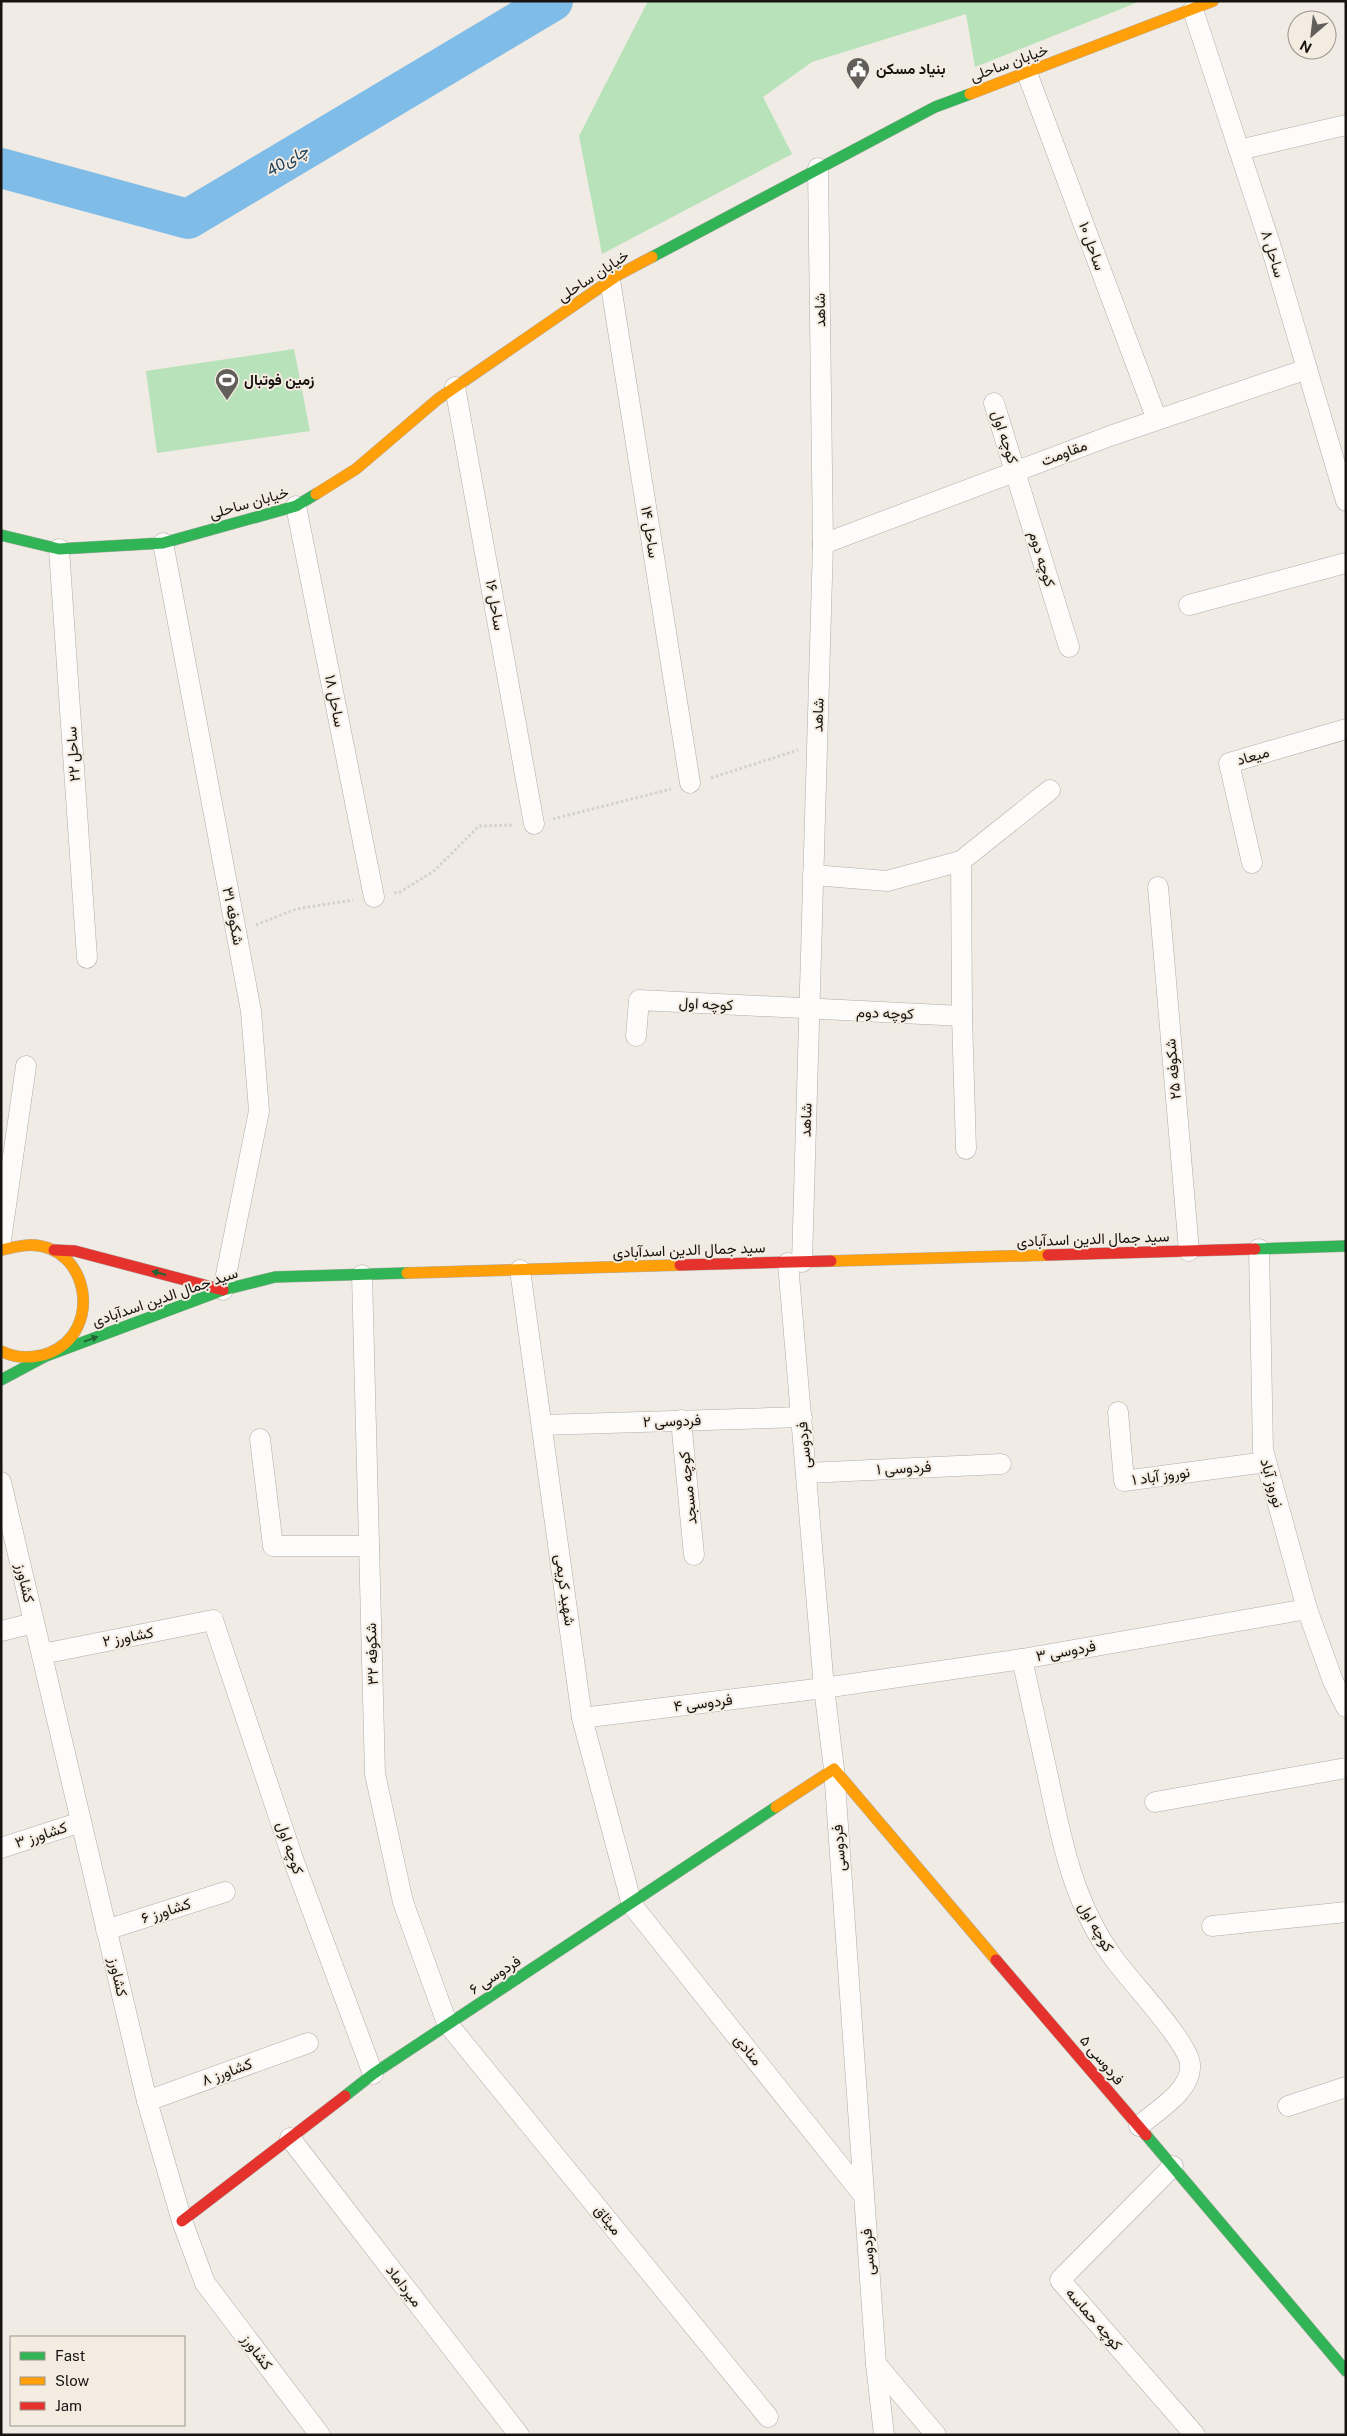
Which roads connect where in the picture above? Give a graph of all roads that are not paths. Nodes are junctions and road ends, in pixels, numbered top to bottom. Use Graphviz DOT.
graph roads {
  1 [pos="1213,1"];
  2 [pos="1193,10"];
  3 [pos="1027,73"];
  4 [pos="1346,125"];
  5 [pos="1239,150"];
  6 [pos="818,168"];
  7 [pos="610,280"];
  8 [pos="1307,369"];
  9 [pos="455,387"];
  10 [pos="994,403"];
  11 [pos="1156,420"];
  12 [pos="1016,471"];
  13 [pos="1346,501"];
  14 [pos="296,506"];
  15 [pos="1,535"];
  16 [pos="163,542"];
  17 [pos="822,544"];
  18 [pos="60,550"];
  19 [pos="1346,563"];
  20 [pos="1189,604"];
  21 [pos="1069,647"];
  22 [pos="1346,729"];
  23 [pos="690,783"];
  24 [pos="1050,790"];
  25 [pos="534,824"];
  26 [pos="961,861"];
  27 [pos="1252,863"];
  28 [pos="813,875"];
  29 [pos="1158,887"];
  30 [pos="374,897"];
  31 [pos="87,958"];
  32 [pos="809,1010"];
  33 [pos="962,1016"];
  34 [pos="636,1036"];
  35 [pos="26,1066"];
  36 [pos="966,1149"];
  37 [pos="1,1240"];
  38 [pos="1346,1246"];
  39 [pos="1259,1249"];
  40 [pos="1,1250"];
  41 [pos="54,1250"];
  42 [pos="1188,1251"];
  43 [pos="795,1262"];
  44 [pos="520,1270"];
  45 [pos="362,1275"];
  46 [pos="223,1290"];
  47 [pos="1,1351"];
  48 [pos="46,1356"];
  49 [pos="1,1380"];
  50 [pos="1118,1412"];
  51 [pos="802,1417"];
  52 [pos="681,1420"];
  53 [pos="542,1425"];
  54 [pos="260,1439"];
  55 [pos="1266,1462"];
  56 [pos="1001,1464"];
  57 [pos="806,1473"];
  58 [pos="1,1482"];
  59 [pos="369,1546"];
  60 [pos="694,1555"];
  61 [pos="1308,1609"];
  62 [pos="213,1620"];
  63 [pos="34,1622"];
  64 [pos="1,1631"];
  65 [pos="42,1654"];
  66 [pos="1022,1658"];
  67 [pos="824,1688"];
  68 [pos="1346,1707"];
  69 [pos="582,1718"];
  70 [pos="1346,1768"];
  71 [pos="834,1769"];
  72 [pos="1155,1802"];
  73 [pos="81,1822"];
  74 [pos="1,1848"];
  75 [pos="225,1892"];
  76 [pos="632,1904"];
  77 [pos="1346,1912"];
  78 [pos="1212,1926"];
  79 [pos="106,1930"];
  80 [pos="447,2023"];
  81 [pos="308,2043"];
  82 [pos="373,2074"];
  83 [pos="1346,2087"];
  84 [pos="147,2101"];
  85 [pos="1288,2106"];
  86 [pos="1139,2126"];
  87 [pos="290,2138"];
  88 [pos="1173,2166"];
  89 [pos="864,2196"];
  90 [pos="182,2221"];
  91 [pos="876,2364"];
  92 [pos="1346,2371"];
  93 [pos="768,2417"];
  94 [pos="320,2435"];
  95 [pos="519,2435"];
  96 [pos="884,2435"];
  97 [pos="936,2435"];
  98 [pos="1195,2435"];
  1 -- 2 [label="street, خیابان ساحلی"];
  2 -- 3 [label="street, خیابان ساحلی"];
  2 -- 5 [label="street, ساحل ۸"];
  3 -- 6 [label="street, خیابان ساحلی"];
  3 -- 11 [label="street, ساحل ۱۰"];
  4 -- 5 [label="street"];
  5 -- 8 [label="street, ساحل ۸"];
  6 -- 7 [label="street, خیابان ساحلی"];
  6 -- 17 [label="street, شاهد"];
  7 -- 9 [label="street, خیابان ساحلی"];
  7 -- 23 [label="street, ساحل ۱۴"];
  8 -- 11 [label="street, مقاومت"];
  8 -- 13 [label="street, ساحل ۸"];
  9 -- 14 [label="street, خیابان ساحلی"];
  9 -- 25 [label="street, ساحل ۱۶"];
  10 -- 12 [label="street, کوچه اول"];
  11 -- 12 [label="street, مقاومت"];
  12 -- 17 [label="street, مقاومت"];
  12 -- 21 [label="street, کوچه دوم"];
  14 -- 16 [label="street, خیابان ساحلی"];
  14 -- 30 [label="street, ساحل ۱۸"];
  15 -- 18 [label="street, خیابان ساحلی"];
  16 -- 18 [label="street, خیابان ساحلی"];
  16 -- 46 [label="street, شکوفه ۳۱"];
  17 -- 28 [label="street, شاهد"];
  18 -- 31 [label="street, ساحل ۲۲"];
  19 -- 20 [label="street"];
  22 -- 27 [label="street, میعاد"];
  24 -- 26 [label="street"];
  26 -- 28 [label="street"];
  26 -- 33 [label="street"];
  28 -- 32 [label="street, شاهد"];
  29 -- 42 [label="street, شکوفه ۲۵"];
  32 -- 33 [label="street, کوچه دوم"];
  32 -- 34 [label="street, کوچه اول"];
  32 -- 43 [label="street, شاهد"];
  33 -- 36 [label="street"];
  35 -- 37 [label="street"];
  38 -- 39 [label="street, سید جمال الدین اسدآبادی"];
  39 -- 42 [label="street, سید جمال الدین اسدآبادی"];
  39 -- 55 [label="street, نوروز آباد"];
  40 -- 41 [label="street"];
  46 -- 41 [label="street, one-way"];
  41 -- 48 [label="street"];
  42 -- 43 [label="street, سید جمال الدین اسدآبادی"];
  43 -- 44 [label="street, سید جمال الدین اسدآبادی"];
  43 -- 51 [label="street, فردوسی"];
  44 -- 45 [label="street, سید جمال الدین اسدآبادی"];
  44 -- 53 [label="street, شهید کریمی"];
  45 -- 46 [label="street, سید جمال الدین اسدآبادی"];
  45 -- 59 [label="street, شکوفه ۳۲"];
  48 -- 46 [label="street, سید جمال الدین اسدآبادی, one-way"];
  47 -- 48 [label="street"];
  48 -- 49 [label="street"];
  50 -- 55 [label="street, نوروز آباد ۱"];
  51 -- 52 [label="street, فردوسی ۲"];
  51 -- 57 [label="street, فردوسی"];
  52 -- 53 [label="street, فردوسی ۲"];
  52 -- 60 [label="street, کوچه مسجد"];
  53 -- 69 [label="street, شهید کریمی"];
  54 -- 59 [label="street"];
  55 -- 61 [label="street, نوروز آباد"];
  56 -- 57 [label="street, فردوسی ۱"];
  57 -- 67 [label="street, فردوسی"];
  58 -- 63 [label="street, کشاورز"];
  59 -- 80 [label="street, شکوفه ۳۲"];
  61 -- 66 [label="street, فردوسی ۳"];
  61 -- 68 [label="street, نوروز آباد"];
  62 -- 65 [label="street, کشاورز ۲"];
  62 -- 82 [label="street, کوچه اول"];
  63 -- 64 [label="street"];
  63 -- 65 [label="street, کشاورز"];
  65 -- 73 [label="street, کشاورز"];
  66 -- 67 [label="street, فردوسی ۳"];
  66 -- 86 [label="street, کوچه اول"];
  67 -- 69 [label="street, فردوسی ۴"];
  67 -- 71 [label="street, فردوسی"];
  69 -- 76 [label="street, شهید کریمی"];
  70 -- 72 [label="street"];
  71 -- 76 [label="street, فردوسی ۶"];
  71 -- 86 [label="street, فردوسی ۵"];
  71 -- 89 [label="street, فردوسی"];
  73 -- 74 [label="street, کشاورز ۳"];
  73 -- 79 [label="street, کشاورز"];
  75 -- 79 [label="street, کشاورز ۶"];
  76 -- 80 [label="street, فردوسی ۶"];
  76 -- 89 [label="street, منادی"];
  77 -- 78 [label="street"];
  79 -- 84 [label="street, کشاورز"];
  80 -- 82 [label="street, فردوسی ۶"];
  80 -- 93 [label="street, میثاق"];
  81 -- 84 [label="street, کشاورز ۸"];
  82 -- 87 [label="street, فردوسی ۶"];
  83 -- 85 [label="street"];
  84 -- 90 [label="street, کشاورز"];
  86 -- 88 [label="street, فردوسی ۵"];
  87 -- 90 [label="street, فردوسی ۶"];
  87 -- 95 [label="street, میرداماد"];
  88 -- 92 [label="street, فردوسی ۵"];
  88 -- 98 [label="street, کوچه حماسه"];
  89 -- 91 [label="street, فردوسی"];
  90 -- 94 [label="street, کشاورز"];
  91 -- 96 [label="street, فردوسی"];
  91 -- 97 [label="street"];
}
